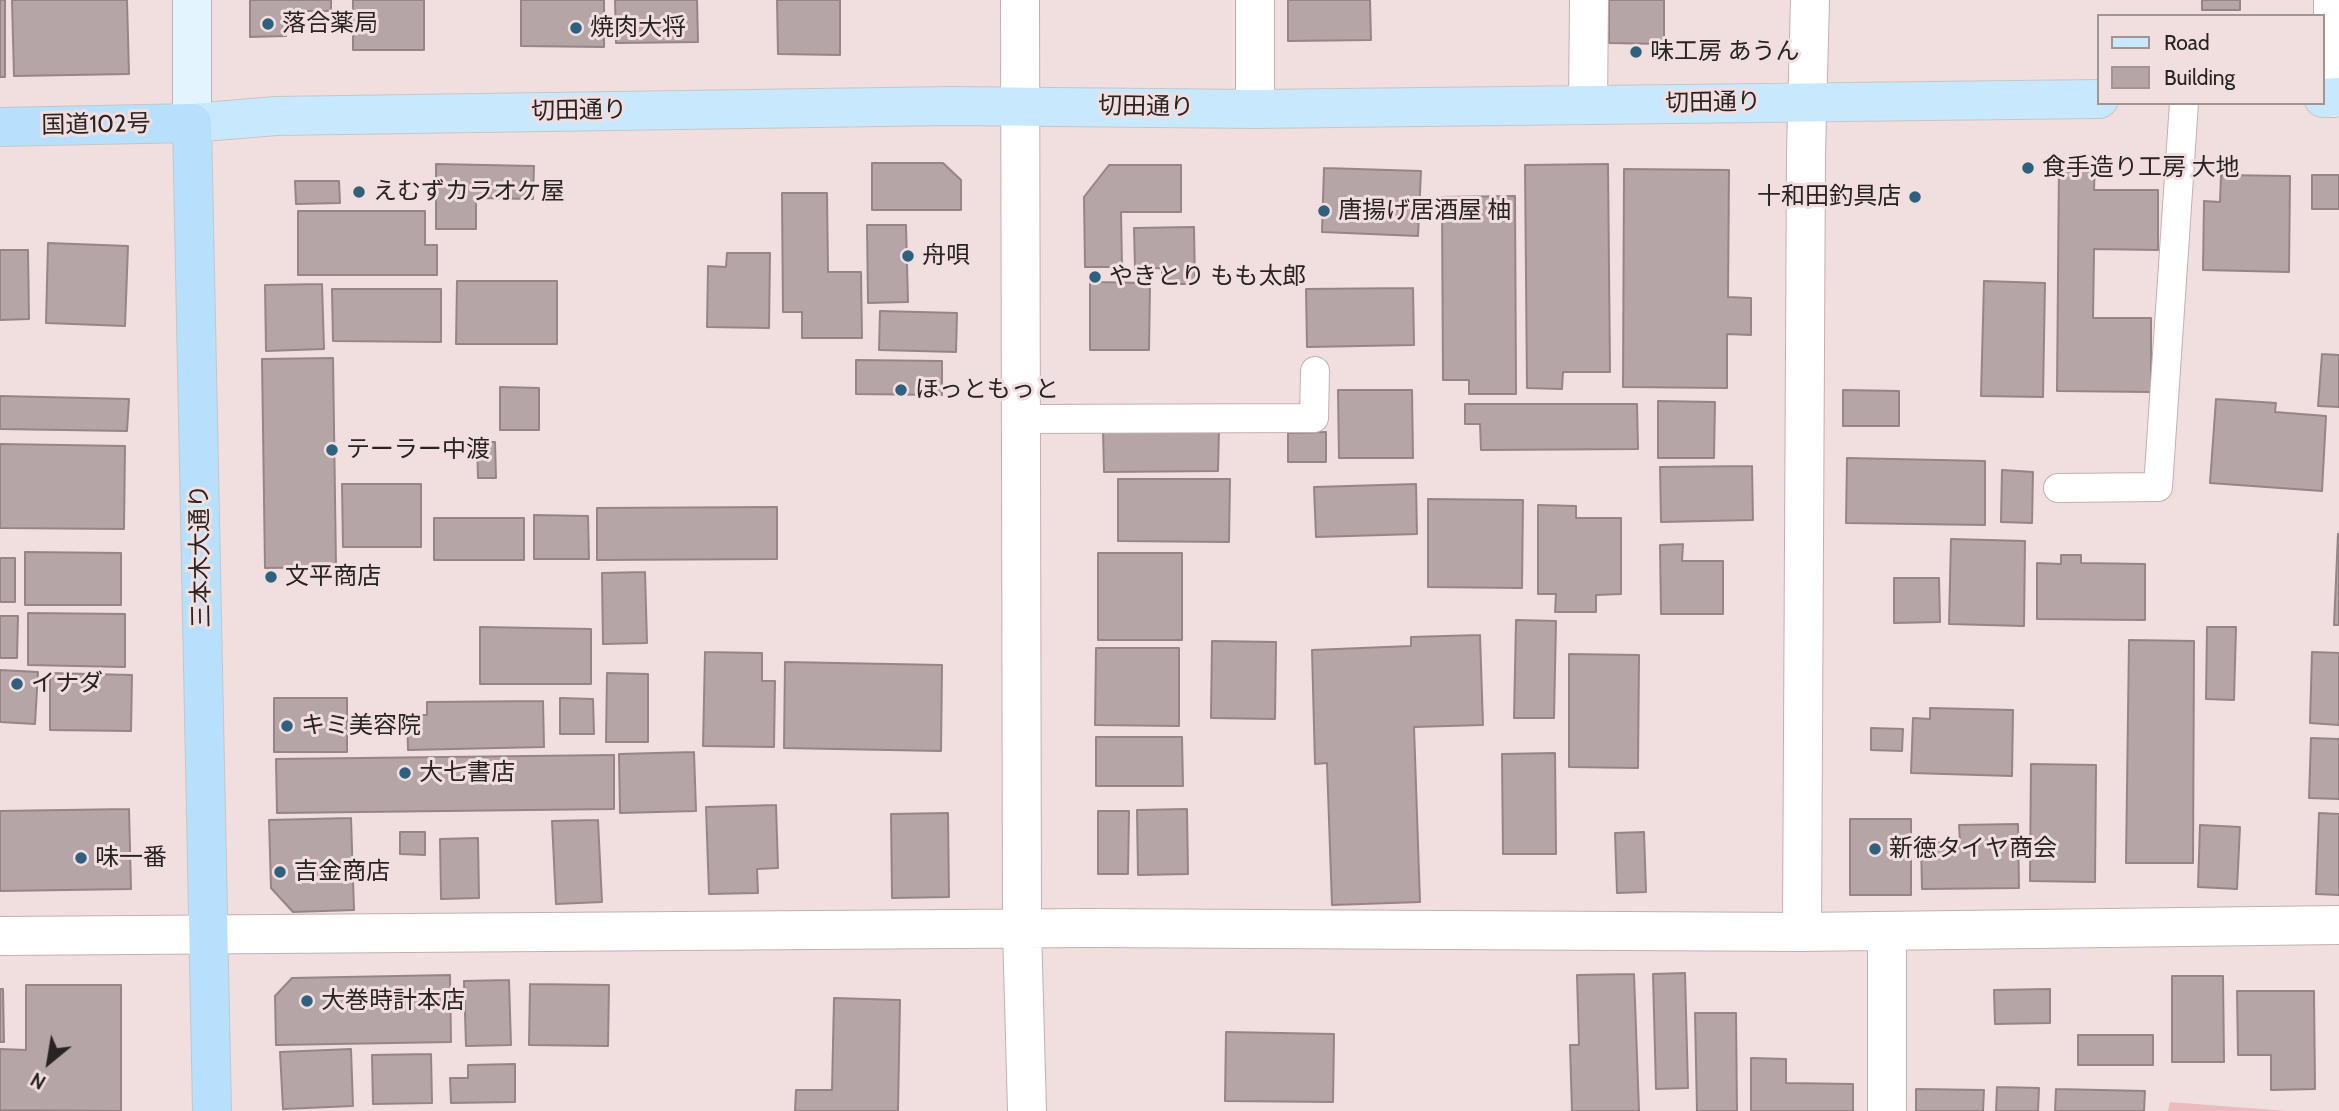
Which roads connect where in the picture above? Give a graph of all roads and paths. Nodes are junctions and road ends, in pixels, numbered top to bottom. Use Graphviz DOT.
graph roads {
  1 [pos="192,0"];
  2 [pos="1020,0"];
  3 [pos="1255,0"];
  4 [pos="1589,0"];
  5 [pos="1810,0"];
  6 [pos="2333,0"];
  7 [pos="2332,97"];
  8 [pos="2098,99"];
  9 [pos="1807,101"];
  10 [pos="1588,105"];
  11 [pos="2184,105"];
  12 [pos="1021,106"];
  13 [pos="1255,109"];
  14 [pos="192,123"];
  15 [pos="0,127"];
  16 [pos="1315,371"];
  17 [pos="1021,419"];
  18 [pos="2058,488"];
  19 [pos="2339,925"];
  20 [pos="1022,929"];
  21 [pos="1887,931"];
  22 [pos="1802,932"];
  23 [pos="209,934"];
  24 [pos="0,936"];
  25 [pos="212,1111"];
  26 [pos="1027,1111"];
  27 [pos="1887,1111"];
  1 -- 14 [label="main road, 三本木大通り"];
  2 -- 12 [label="street"];
  3 -- 13 [label="street"];
  4 -- 10 [label="street"];
  5 -- 9 [label="street"];
  6 -- 7 [label="street"];
  8 -- 9 [label="main road, 切田通り"];
  9 -- 10 [label="main road, 切田通り"];
  9 -- 22 [label="street"];
  10 -- 13 [label="main road, 切田通り"];
  11 -- 18 [label="lane"];
  12 -- 13 [label="main road, 切田通り"];
  12 -- 14 [label="main road, 切田通り"];
  12 -- 17 [label="street"];
  14 -- 15 [label="highway, 国道102号"];
  14 -- 23 [label="highway, 三本木大通り"];
  16 -- 17 [label="lane"];
  17 -- 20 [label="street"];
  19 -- 21 [label="street"];
  20 -- 22 [label="street"];
  20 -- 23 [label="street"];
  20 -- 26 [label="street"];
  21 -- 22 [label="street"];
  21 -- 27 [label="street"];
  23 -- 24 [label="street"];
  23 -- 25 [label="highway, 三本木大通り"];
}
